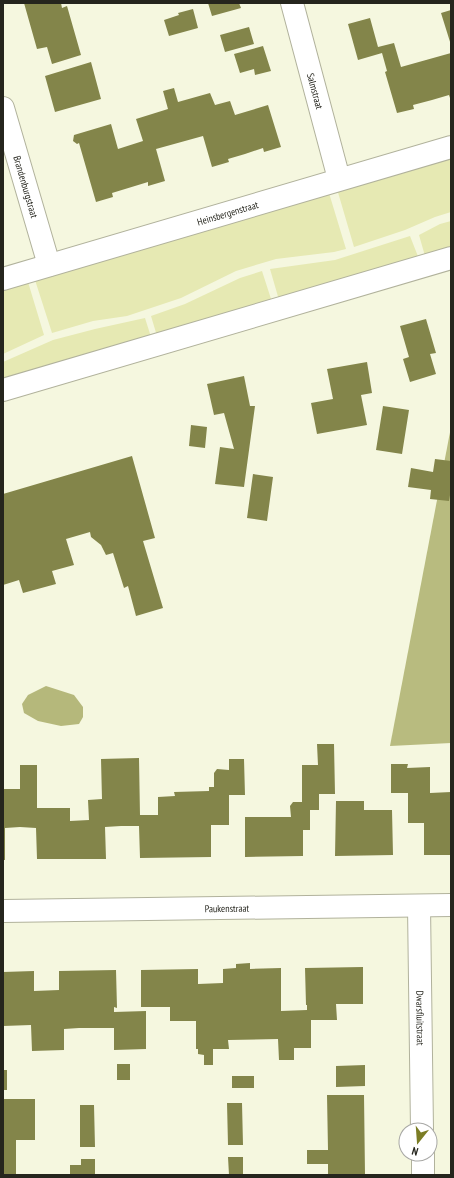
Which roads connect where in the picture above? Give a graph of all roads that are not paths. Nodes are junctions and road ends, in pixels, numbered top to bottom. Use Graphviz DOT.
graph roads {
  1 [pos="292,3"];
  2 [pos="3,108"];
  3 [pos="451,147"];
  4 [pos="339,179"];
  5 [pos="451,258"];
  6 [pos="49,264"];
  7 [pos="3,279"];
  8 [pos="3,390"];
  9 [pos="451,905"];
  10 [pos="419,906"];
  11 [pos="3,912"];
  12 [pos="422,1122"];
  13 [pos="423,1162"];
  14 [pos="423,1175"];
  1 -- 4 [label="street, Salmstraat"];
  2 -- 6 [label="street, Brandenburgstraat"];
  3 -- 4 [label="street, Heinsbergenstraat"];
  4 -- 6 [label="street, Heinsbergenstraat"];
  5 -- 8 [label="street"];
  6 -- 7 [label="street, Heinsbergenstraat"];
  9 -- 10 [label="street, Paukenstraat"];
  10 -- 11 [label="street, Paukenstraat"];
  10 -- 12 [label="street, Dwarsfluitstraat"];
  13 -- 14 [label="street"];
}
